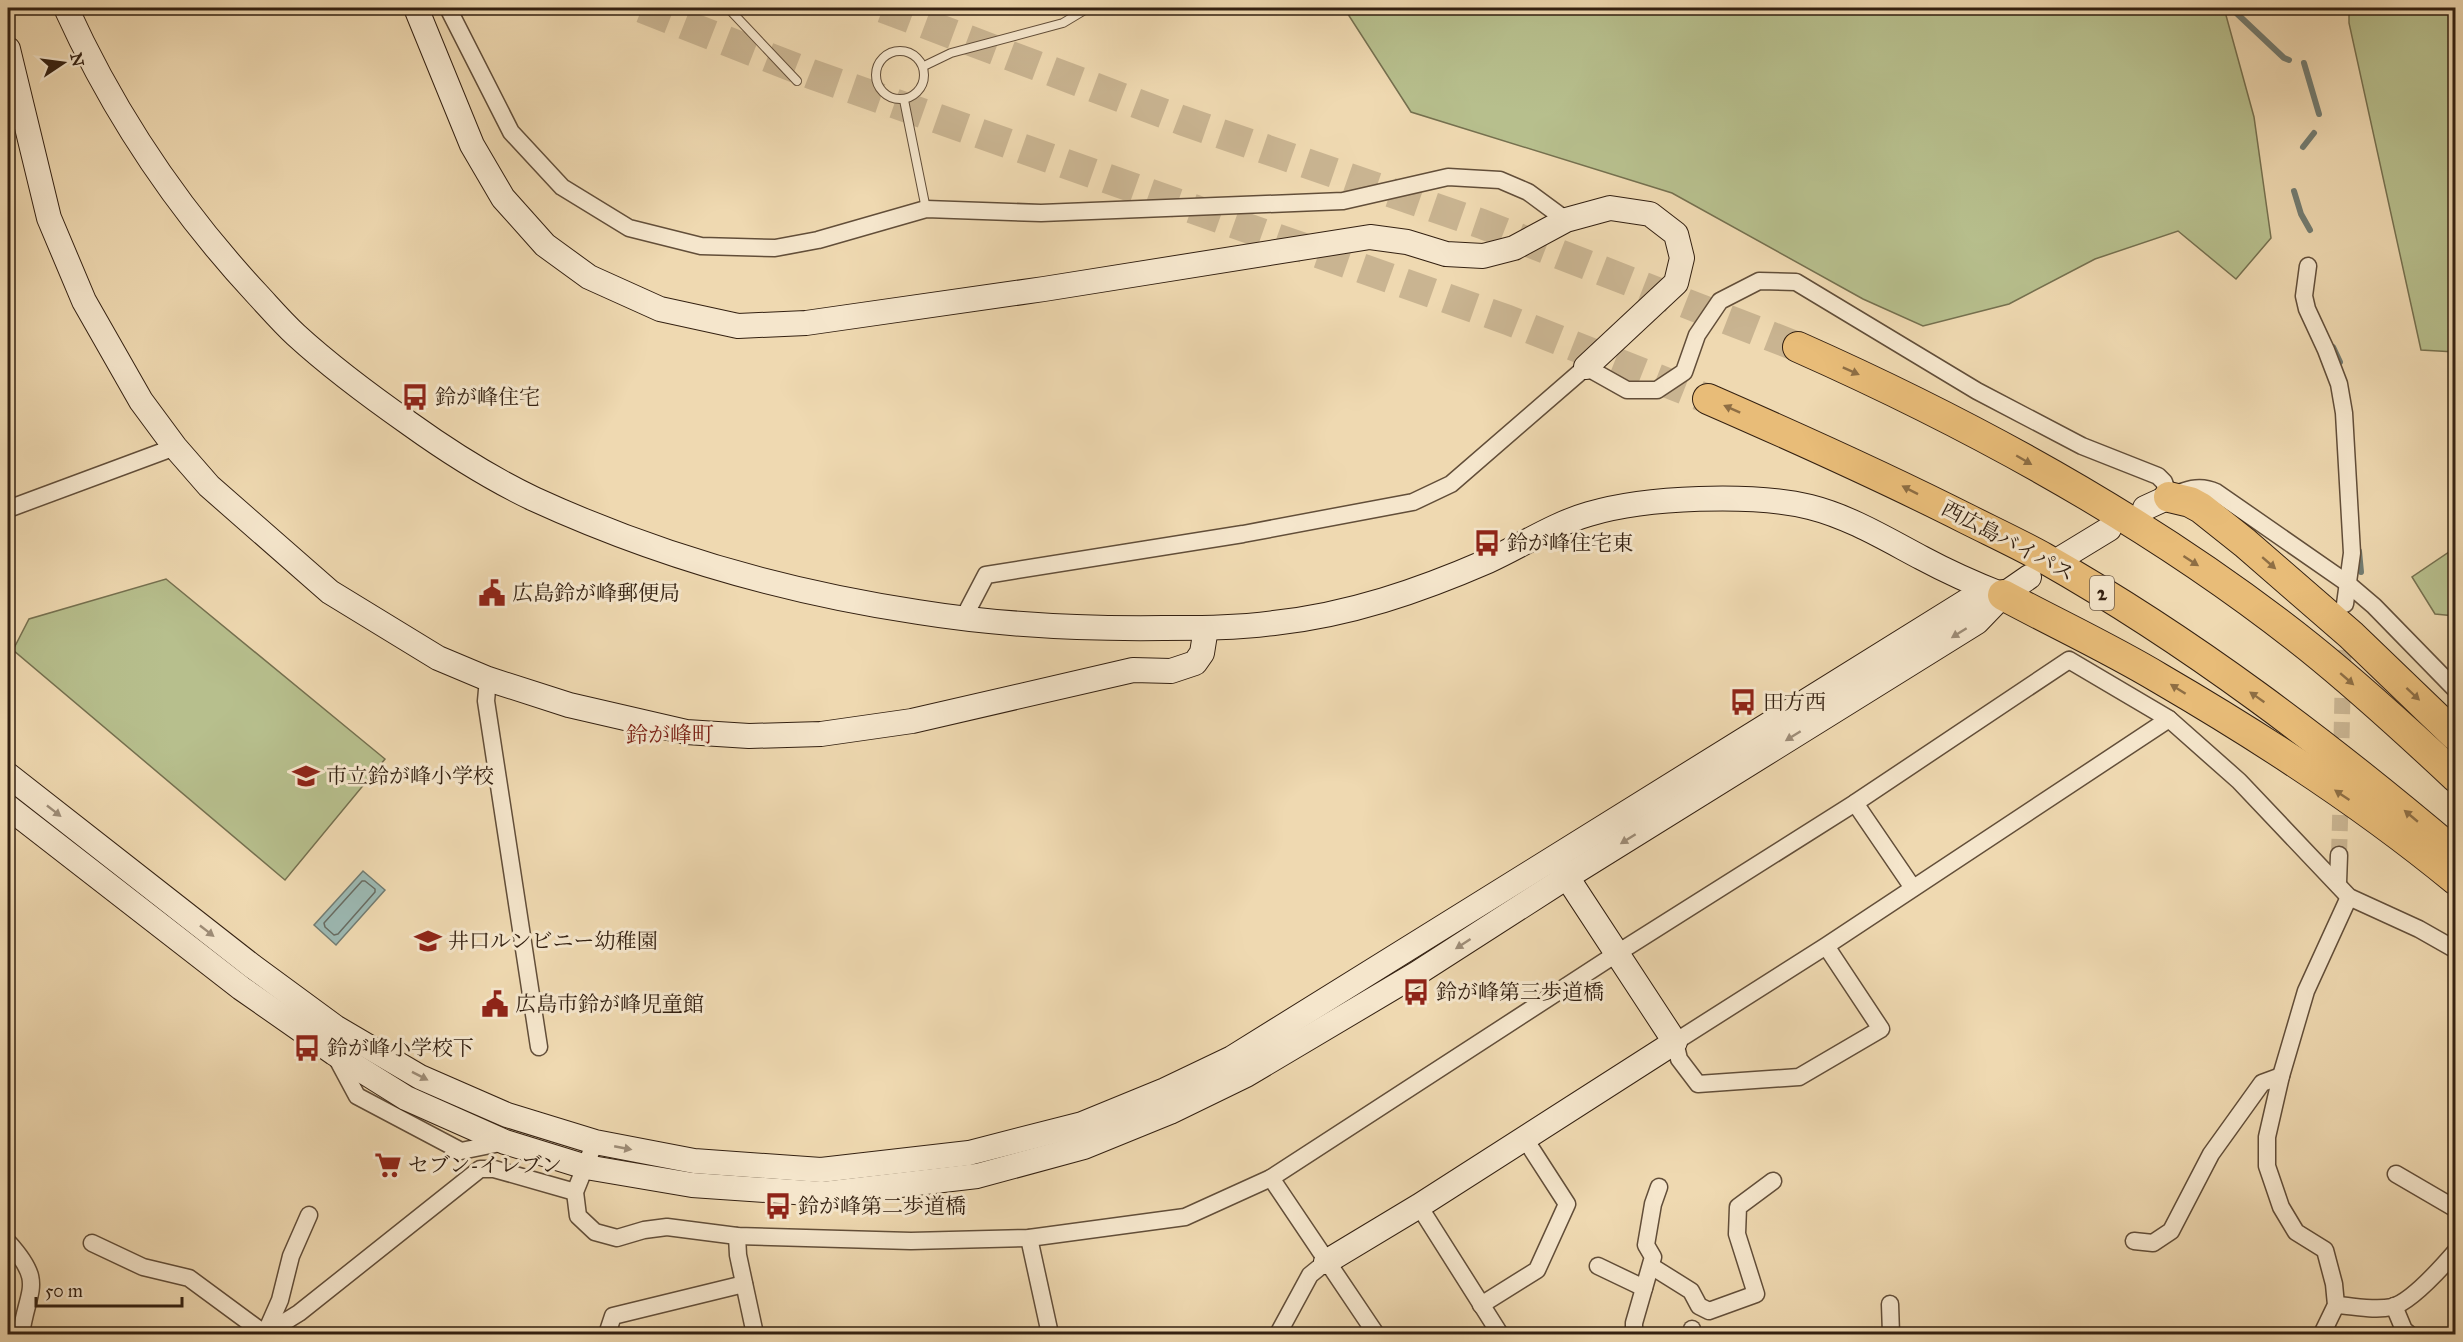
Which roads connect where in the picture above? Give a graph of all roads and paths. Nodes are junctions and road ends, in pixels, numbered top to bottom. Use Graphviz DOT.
graph roads {
  1 [pos="66,8"];
  2 [pos="416,8"];
  3 [pos="448,8"];
  4 [pos="728,8"];
  5 [pos="1088,8"];
  6 [pos="8,49"];
  7 [pos="924,66"];
  8 [pos="797,81"];
  9 [pos="904,100"];
  10 [pos="16,118"];
  11 [pos="926,209"];
  12 [pos="1566,220"];
  13 [pos="2308,266"];
  14 [pos="1798,347"];
  15 [pos="1586,367"];
  16 [pos="1708,399"];
  17 [pos="175,447"];
  18 [pos="2157,502"];
  19 [pos="8,508"];
  20 [pos="2109,529"];
  21 [pos="2063,557"];
  22 [pos="2029,577"];
  23 [pos="2347,583"];
  24 [pos="2003,595"];
  25 [pos="2345,604"];
  26 [pos="963,619"];
  27 [pos="1206,628"];
  28 [pos="488,679"];
  29 [pos="2456,690"];
  30 [pos="2169,719"];
  31 [pos="2456,736"];
  32 [pos="8,775"];
  33 [pos="2456,777"];
  34 [pos="1855,803"];
  35 [pos="8,807"];
  36 [pos="2456,854"];
  37 [pos="2339,855"];
  38 [pos="1560,868"];
  39 [pos="2456,880"];
  40 [pos="2338,883"];
  41 [pos="1913,888"];
  42 [pos="2349,897"];
  43 [pos="1826,946"];
  44 [pos="2456,950"];
  45 [pos="1616,954"];
  46 [pos="1675,1042"];
  47 [pos="539,1047"];
  48 [pos="2281,1076"];
  49 [pos="1525,1139"];
  50 [pos="595,1142"];
  51 [pos="586,1167"];
  52 [pos="2396,1174"];
  53 [pos="1271,1178"];
  54 [pos="1773,1181"];
  55 [pos="1659,1187"];
  56 [pos="575,1192"];
  57 [pos="1419,1206"];
  58 [pos="2456,1209"];
  59 [pos="309,1215"];
  60 [pos="737,1236"];
  61 [pos="1029,1238"];
  62 [pos="2134,1241"];
  63 [pos="8,1242"];
  64 [pos="92,1243"];
  65 [pos="2456,1251"];
  66 [pos="1326,1262"];
  67 [pos="1598,1266"];
  68 [pos="1650,1266"];
  69 [pos="744,1284"];
  70 [pos="1644,1288"];
  71 [pos="1890,1304"];
  72 [pos="1481,1305"];
  73 [pos="2336,1305"];
  74 [pos="2394,1306"];
  75 [pos="265,1334"];
  76 [pos="21,1335"];
  77 [pos="607,1335"];
  78 [pos="755,1335"];
  79 [pos="1050,1335"];
  80 [pos="1278,1335"];
  81 [pos="1376,1335"];
  82 [pos="1500,1335"];
  83 [pos="1634,1335"];
  84 [pos="1891,1335"];
  85 [pos="2322,1335"];
  86 [pos="2409,1335"];
  1 -- 26 [label="street"];
  2 -- 12 [label="street"];
  3 -- 11 [label="street"];
  4 -- 8 [label="lane"];
  5 -- 7 [label="lane"];
  6 -- 10 [label="street"];
  7 -- 9 [label="lane"];
  7 -- 9 [label="lane"];
  9 -- 11 [label="lane"];
  10 -- 17 [label="street"];
  11 -- 12 [label="street"];
  12 -- 15 [label="street"];
  13 -- 23 [label="street"];
  14 -- 33 [label="highway, one-way"];
  15 -- 18 [label="street"];
  15 -- 26 [label="street"];
  36 -- 16 [label="highway, 西広島バイパス / 2, one-way"];
  17 -- 19 [label="street"];
  17 -- 28 [label="street"];
  18 -- 23 [label="street"];
  18 -- 31 [label="highway, one-way"];
  20 -- 21 [label="street"];
  22 -- 24 [label="street"];
  23 -- 25 [label="street"];
  23 -- 29 [label="street"];
  24 -- 27 [label="street"];
  24 -- 38 [label="street"];
  39 -- 24 [label="highway, one-way"];
  26 -- 27 [label="street"];
  27 -- 28 [label="street"];
  28 -- 47 [label="street"];
  30 -- 34 [label="street"];
  30 -- 40 [label="street"];
  30 -- 41 [label="street"];
  32 -- 50 [label="street, one-way"];
  34 -- 41 [label="street"];
  34 -- 45 [label="street"];
  35 -- 51 [label="street"];
  37 -- 40 [label="street"];
  38 -- 45 [label="street"];
  50 -- 38 [label="street, one-way"];
  38 -- 51 [label="street, one-way"];
  40 -- 42 [label="street"];
  41 -- 43 [label="street"];
  42 -- 44 [label="street"];
  42 -- 48 [label="street"];
  43 -- 46 [label="street"];
  43 -- 46 [label="street"];
  45 -- 46 [label="street"];
  45 -- 53 [label="street"];
  46 -- 49 [label="street"];
  48 -- 62 [label="street"];
  48 -- 73 [label="street"];
  49 -- 57 [label="street"];
  49 -- 72 [label="street"];
  50 -- 51 [label="street"];
  51 -- 56 [label="street"];
  52 -- 58 [label="street"];
  53 -- 61 [label="street"];
  53 -- 66 [label="street"];
  54 -- 68 [label="street"];
  55 -- 68 [label="street"];
  56 -- 60 [label="street"];
  56 -- 75 [label="street"];
  57 -- 66 [label="street"];
  57 -- 72 [label="street"];
  59 -- 75 [label="street"];
  60 -- 61 [label="street"];
  60 -- 69 [label="street"];
  61 -- 79 [label="street"];
  63 -- 76 [label="street"];
  64 -- 75 [label="street"];
  65 -- 74 [label="street"];
  66 -- 80 [label="street"];
  66 -- 81 [label="street"];
  67 -- 70 [label="street"];
  68 -- 70 [label="street"];
  69 -- 77 [label="street"];
  69 -- 78 [label="street"];
  70 -- 83 [label="street"];
  71 -- 84 [label="street"];
  72 -- 82 [label="street"];
  73 -- 74 [label="street"];
  73 -- 85 [label="street"];
  74 -- 86 [label="street"];
}
